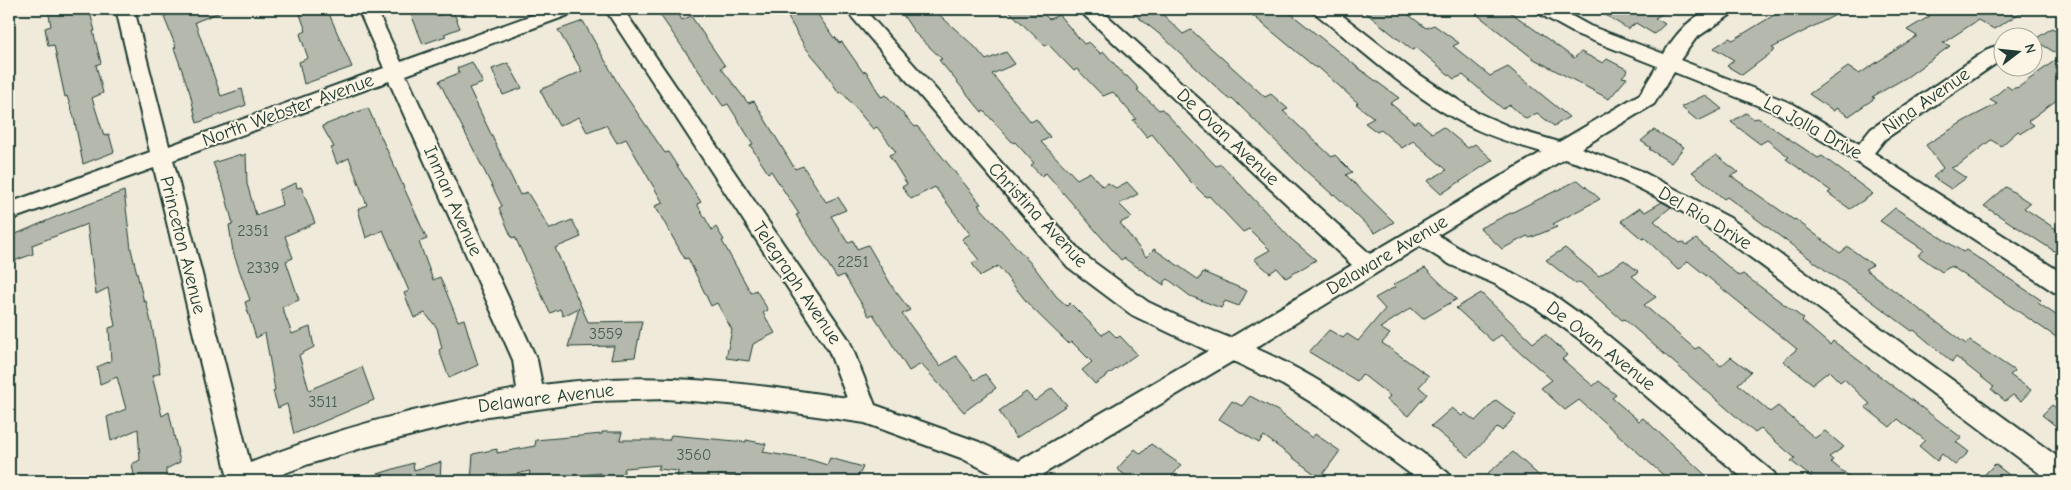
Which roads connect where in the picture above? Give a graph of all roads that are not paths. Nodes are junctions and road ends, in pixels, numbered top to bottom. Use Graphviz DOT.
graph roads {
  1 [pos="126,9"];
  2 [pos="367,9"];
  3 [pos="567,9"];
  4 [pos="614,9"];
  5 [pos="854,9"];
  6 [pos="1089,9"];
  7 [pos="1322,9"];
  8 [pos="1545,9"];
  9 [pos="1726,9"];
  10 [pos="1994,55"];
  11 [pos="1670,63"];
  12 [pos="395,72"];
  13 [pos="1562,151"];
  14 [pos="1861,155"];
  15 [pos="161,156"];
  16 [pos="9,212"];
  17 [pos="1421,235"];
  18 [pos="1368,266"];
  19 [pos="2062,285"];
  20 [pos="1232,349"];
  21 [pos="530,396"];
  22 [pos="865,412"];
  23 [pos="2062,475"];
  24 [pos="1027,477"];
  25 [pos="240,481"];
  26 [pos="1439,481"];
  27 [pos="1765,481"];
  1 -- 15 [label="street, Princeton Avenue"];
  2 -- 12 [label="street, Inman Avenue"];
  3 -- 12 [label="street, North Webster Avenue"];
  4 -- 22 [label="street, Telegraph Avenue"];
  5 -- 20 [label="street, Christina Avenue"];
  6 -- 18 [label="street, De Ovan Avenue"];
  7 -- 13 [label="street, Del Rio Drive"];
  8 -- 11 [label="street, La Jolla Drive"];
  9 -- 11 [label="street, Delaware Avenue"];
  10 -- 14 [label="street, Nina Avenue"];
  11 -- 13 [label="street, Delaware Avenue"];
  11 -- 14 [label="street, La Jolla Drive"];
  12 -- 15 [label="street, North Webster Avenue"];
  12 -- 21 [label="street, Inman Avenue"];
  13 -- 17 [label="street, Delaware Avenue"];
  13 -- 23 [label="street, Del Rio Drive"];
  14 -- 19 [label="street, La Jolla Drive"];
  15 -- 16 [label="street, North Webster Avenue"];
  15 -- 25 [label="street, Princeton Avenue"];
  17 -- 18 [label="street, Delaware Avenue"];
  17 -- 27 [label="street, De Ovan Avenue"];
  18 -- 20 [label="street, Delaware Avenue"];
  20 -- 24 [label="street, Delaware Avenue"];
  20 -- 26 [label="street, Christina Avenue"];
  21 -- 22 [label="street, Delaware Avenue"];
  21 -- 25 [label="street, Delaware Avenue"];
  22 -- 24 [label="street"];
}
